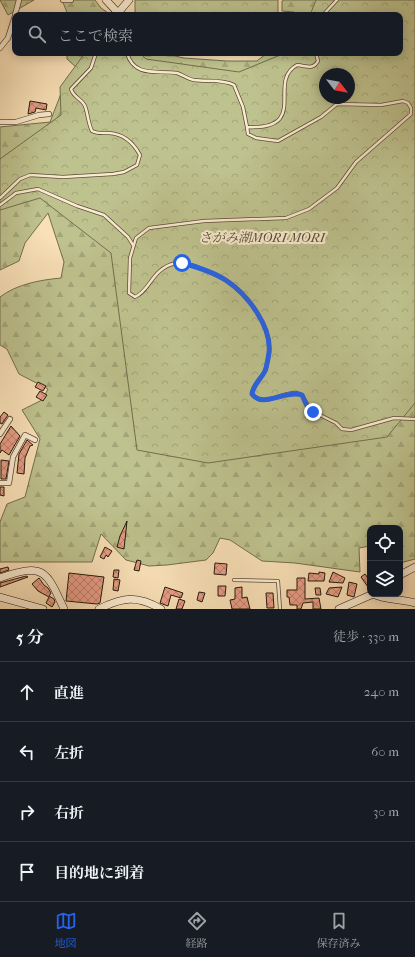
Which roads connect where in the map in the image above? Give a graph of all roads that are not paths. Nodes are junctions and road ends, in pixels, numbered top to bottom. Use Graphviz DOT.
graph roads {
  1 [pos="19,0"];
  2 [pos="63,0"];
  3 [pos="71,0"];
  4 [pos="106,0"];
  5 [pos="129,0"];
  6 [pos="336,0"];
  7 [pos="16,12"];
  8 [pos="118,12"];
  9 [pos="121,12"];
  10 [pos="326,12"];
  11 [pos="12,25"];
  12 [pos="0,48"];
  13 [pos="95,56"];
  14 [pos="128,56"];
  15 [pos="317,56"];
  16 [pos="49,114"];
  17 [pos="0,122"];
  18 [pos="247,127"];
  19 [pos="0,198"];
  20 [pos="0,206"];
  21 [pos="133,246"];
  22 [pos="10,418"];
  23 [pos="415,419"];
  24 [pos="0,434"];
  25 [pos="35,440"];
  26 [pos="0,483"];
  27 [pos="415,566"];
  28 [pos="403,573"];
  29 [pos="0,578"];
  30 [pos="234,580"];
  31 [pos="0,597"];
  32 [pos="367,597"];
  33 [pos="378,597"];
  34 [pos="415,603"];
  35 [pos="23,607"];
  36 [pos="43,609"];
  37 [pos="64,609"];
  38 [pos="99,609"];
  39 [pos="161,609"];
  40 [pos="280,609"];
  41 [pos="339,609"];
  1 -- 7 [label="street"];
  2 -- 3 [label="street"];
  4 -- 8 [label="street"];
  5 -- 9 [label="street"];
  6 -- 10 [label="lane"];
  11 -- 12 [label="street"];
  13 -- 19 [label="lane"];
  14 -- 18 [label="lane"];
  15 -- 18 [label="lane"];
  16 -- 17 [label="street"];
  18 -- 21 [label="lane"];
  20 -- 21 [label="lane"];
  21 -- 23 [label="lane"];
  22 -- 24 [label="street"];
  25 -- 26 [label="street"];
  27 -- 28 [label="street"];
  29 -- 37 [label="street"];
  30 -- 40 [label="lane"];
  31 -- 35 [label="street"];
  32 -- 41 [label="street"];
  33 -- 34 [label="street"];
  35 -- 36 [label="street"];
  38 -- 39 [label="street"];
}
